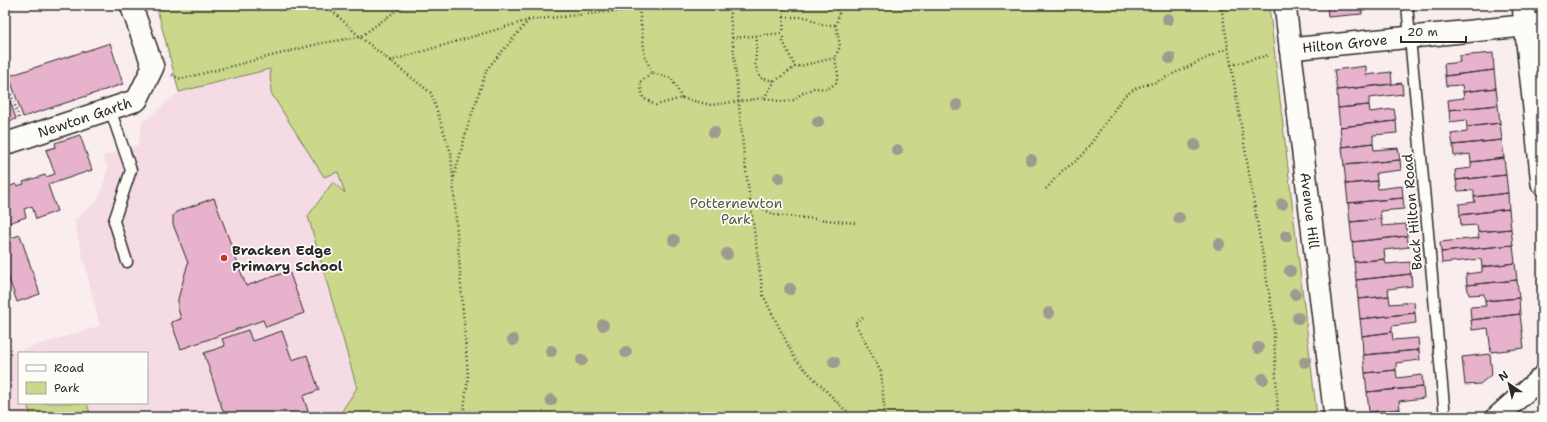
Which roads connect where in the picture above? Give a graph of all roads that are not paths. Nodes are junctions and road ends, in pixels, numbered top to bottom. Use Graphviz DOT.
graph roads {
  1 [pos="131,5"];
  2 [pos="1285,5"];
  3 [pos="1407,5"];
  4 [pos="1523,5"];
  5 [pos="1534,25"];
  6 [pos="1410,37"];
  7 [pos="1290,49"];
  8 [pos="110,109"];
  9 [pos="5,144"];
  10 [pos="1542,184"];
  11 [pos="127,262"];
  12 [pos="1542,377"];
  13 [pos="1334,417"];
  14 [pos="1445,417"];
  15 [pos="1497,417"];
  1 -- 8 [label="street, Newton Garth"];
  2 -- 7 [label="street, Avenue Hill"];
  3 -- 6 [label="lane, Back Hilton Road"];
  4 -- 5 [label="street"];
  5 -- 6 [label="street, Hilton Grove"];
  5 -- 10 [label="street"];
  6 -- 7 [label="street, Hilton Grove"];
  6 -- 14 [label="lane, Back Hilton Road"];
  7 -- 13 [label="street, Avenue Hill"];
  8 -- 9 [label="street, Newton Garth"];
  8 -- 11 [label="lane"];
  12 -- 15 [label="street"];
}
